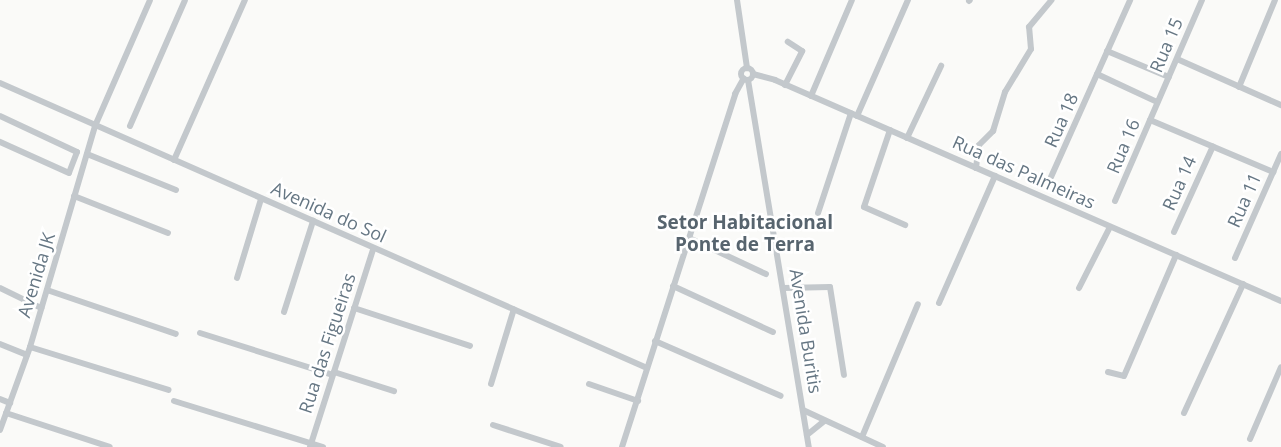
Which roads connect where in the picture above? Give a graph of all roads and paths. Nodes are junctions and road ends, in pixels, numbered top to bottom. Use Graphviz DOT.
graph roads {
  1 [pos="150,0"];
  2 [pos="185,0"];
  3 [pos="245,0"];
  4 [pos="737,0"];
  5 [pos="852,0"];
  6 [pos="908,0"];
  7 [pos="1052,0"];
  8 [pos="1130,0"];
  9 [pos="1202,0"];
  10 [pos="1275,0"];
  11 [pos="788,42"];
  12 [pos="1107,51"];
  13 [pos="1177,59"];
  14 [pos="942,66"];
  15 [pos="747,68"];
  16 [pos="753,74"];
  17 [pos="1097,74"];
  18 [pos="1169,78"];
  19 [pos="746,79"];
  20 [pos="0,83"];
  21 [pos="785,84"];
  22 [pos="1239,87"];
  23 [pos="810,96"];
  24 [pos="1157,102"];
  25 [pos="1281,106"];
  26 [pos="854,114"];
  27 [pos="0,116"];
  28 [pos="1150,120"];
  29 [pos="95,126"];
  30 [pos="130,126"];
  31 [pos="890,130"];
  32 [pos="907,138"];
  33 [pos="0,142"];
  34 [pos="1212,146"];
  35 [pos="87,154"];
  36 [pos="1281,155"];
  37 [pos="174,160"];
  38 [pos="74,162"];
  39 [pos="84,166"];
  40 [pos="976,168"];
  41 [pos="1273,172"];
  42 [pos="995,176"];
  43 [pos="1051,178"];
  44 [pos="176,190"];
  45 [pos="74,196"];
  46 [pos="261,199"];
  47 [pos="1115,201"];
  48 [pos="818,213"];
  49 [pos="313,221"];
  50 [pos="905,225"];
  51 [pos="1110,226"];
  52 [pos="1174,232"];
  53 [pos="168,233"];
  54 [pos="689,238"];
  55 [pos="373,249"];
  56 [pos="1176,255"];
  57 [pos="1235,258"];
  58 [pos="766,274"];
  59 [pos="237,278"];
  60 [pos="1243,284"];
  61 [pos="673,286"];
  62 [pos="0,288"];
  63 [pos="784,288"];
  64 [pos="1079,288"];
  65 [pos="46,290"];
  66 [pos="1281,301"];
  67 [pos="939,303"];
  68 [pos="918,304"];
  69 [pos="41,308"];
  70 [pos="354,308"];
  71 [pos="514,309"];
  72 [pos="284,312"];
  73 [pos="773,332"];
  74 [pos="200,333"];
  75 [pos="176,334"];
  76 [pos="655,341"];
  77 [pos="0,344"];
  78 [pos="470,346"];
  79 [pos="30,347"];
  80 [pos="27,356"];
  81 [pos="1281,367"];
  82 [pos="647,368"];
  83 [pos="1108,372"];
  84 [pos="333,374"];
  85 [pos="844,376"];
  86 [pos="491,384"];
  87 [pos="589,384"];
  88 [pos="169,390"];
  89 [pos="394,391"];
  90 [pos="781,396"];
  91 [pos="0,398"];
  92 [pos="638,400"];
  93 [pos="174,401"];
  94 [pos="10,403"];
  95 [pos="803,410"];
  96 [pos="6,413"];
  97 [pos="1184,413"];
  98 [pos="824,421"];
  99 [pos="493,425"];
  100 [pos="0,429"];
  101 [pos="807,435"];
  102 [pos="862,437"];
  103 [pos="1250,439"];
  104 [pos="311,445"];
  105 [pos="110,447"];
  106 [pos="324,447"];
  107 [pos="561,447"];
  108 [pos="622,447"];
  109 [pos="809,447"];
  110 [pos="883,447"];
  1 -- 29 [label="street, Avenida JK"];
  2 -- 30 [label="street"];
  3 -- 37 [label="street"];
  4 -- 15 [label="street"];
  5 -- 23 [label="street"];
  6 -- 26 [label="street"];
  7 -- 40 [label="street"];
  8 -- 12 [label="street, Rua 18"];
  9 -- 13 [label="street, Rua 15"];
  10 -- 22 [label="street"];
  11 -- 21 [label="street"];
  12 -- 17 [label="street, Rua 18"];
  12 -- 18 [label="street"];
  13 -- 18 [label="street, Rua 15"];
  13 -- 22 [label="street"];
  14 -- 32 [label="street"];
  15 -- 16 [label="street"];
  15 -- 19 [label="street"];
  16 -- 19 [label="street"];
  16 -- 21 [label="street, Rua das Palmeiras"];
  17 -- 24 [label="street"];
  17 -- 43 [label="street, Rua 18"];
  18 -- 24 [label="street, Rua 15"];
  19 -- 54 [label="street"];
  19 -- 63 [label="street, Avenida Buritis"];
  20 -- 29 [label="street, Avenida do Sol"];
  21 -- 23 [label="street, Rua das Palmeiras"];
  22 -- 25 [label="street"];
  23 -- 26 [label="street, Rua das Palmeiras"];
  24 -- 28 [label="street, Rua 16"];
  26 -- 31 [label="street, Rua das Palmeiras"];
  26 -- 48 [label="street"];
  27 -- 38 [label="street"];
  28 -- 34 [label="street"];
  28 -- 47 [label="street, Rua 16"];
  29 -- 35 [label="street, Avenida JK"];
  29 -- 37 [label="street, Avenida do Sol"];
  31 -- 32 [label="street, Rua das Palmeiras"];
  31 -- 50 [label="street"];
  32 -- 40 [label="street, Rua das Palmeiras"];
  33 -- 38 [label="street"];
  34 -- 41 [label="street"];
  34 -- 52 [label="street, Rua 14"];
  35 -- 39 [label="street, Avenida JK"];
  35 -- 44 [label="street"];
  36 -- 41 [label="street, Rua 11"];
  37 -- 46 [label="street, Avenida do Sol"];
  38 -- 39 [label="street"];
  39 -- 45 [label="street, Avenida JK"];
  40 -- 42 [label="street, Rua das Palmeiras"];
  41 -- 57 [label="street, Rua 11"];
  42 -- 51 [label="street, Rua das Palmeiras"];
  42 -- 67 [label="street"];
  45 -- 53 [label="street"];
  45 -- 65 [label="street, Avenida JK"];
  46 -- 49 [label="street, Avenida do Sol"];
  46 -- 59 [label="street"];
  49 -- 55 [label="street, Avenida do Sol"];
  49 -- 72 [label="street"];
  51 -- 56 [label="street, Rua das Palmeiras"];
  51 -- 64 [label="street"];
  54 -- 58 [label="street"];
  54 -- 61 [label="street"];
  55 -- 70 [label="street, Rua das Figueiras"];
  55 -- 71 [label="street, Avenida do Sol"];
  56 -- 60 [label="street, Rua das Palmeiras"];
  56 -- 83 [label="street"];
  60 -- 66 [label="street, Rua das Palmeiras"];
  60 -- 97 [label="street"];
  61 -- 73 [label="street"];
  61 -- 76 [label="street"];
  62 -- 69 [label="street"];
  63 -- 85 [label="street"];
  63 -- 95 [label="street, Avenida Buritis"];
  65 -- 69 [label="street, Avenida JK"];
  65 -- 75 [label="street"];
  68 -- 102 [label="street"];
  69 -- 79 [label="street, Avenida JK"];
  70 -- 78 [label="street"];
  70 -- 84 [label="street, Rua das Figueiras"];
  71 -- 82 [label="street, Avenida do Sol"];
  71 -- 86 [label="street"];
  74 -- 84 [label="street"];
  76 -- 82 [label="street"];
  76 -- 90 [label="street"];
  77 -- 80 [label="street"];
  79 -- 80 [label="street, Avenida JK"];
  79 -- 88 [label="street"];
  80 -- 94 [label="street, Avenida JK"];
  81 -- 103 [label="street"];
  82 -- 92 [label="street"];
  84 -- 89 [label="street"];
  84 -- 104 [label="street, Rua das Figueiras"];
  87 -- 92 [label="street"];
  91 -- 94 [label="street"];
  92 -- 108 [label="street"];
  93 -- 104 [label="street"];
  94 -- 96 [label="street, Avenida JK"];
  95 -- 98 [label="street"];
  95 -- 101 [label="street, Avenida Buritis"];
  96 -- 100 [label="street, Avenida JK"];
  96 -- 105 [label="street"];
  98 -- 101 [label="street"];
  98 -- 102 [label="street"];
  99 -- 107 [label="street"];
  101 -- 109 [label="street, Avenida Buritis"];
  102 -- 110 [label="street"];
  104 -- 106 [label="street"];
}
